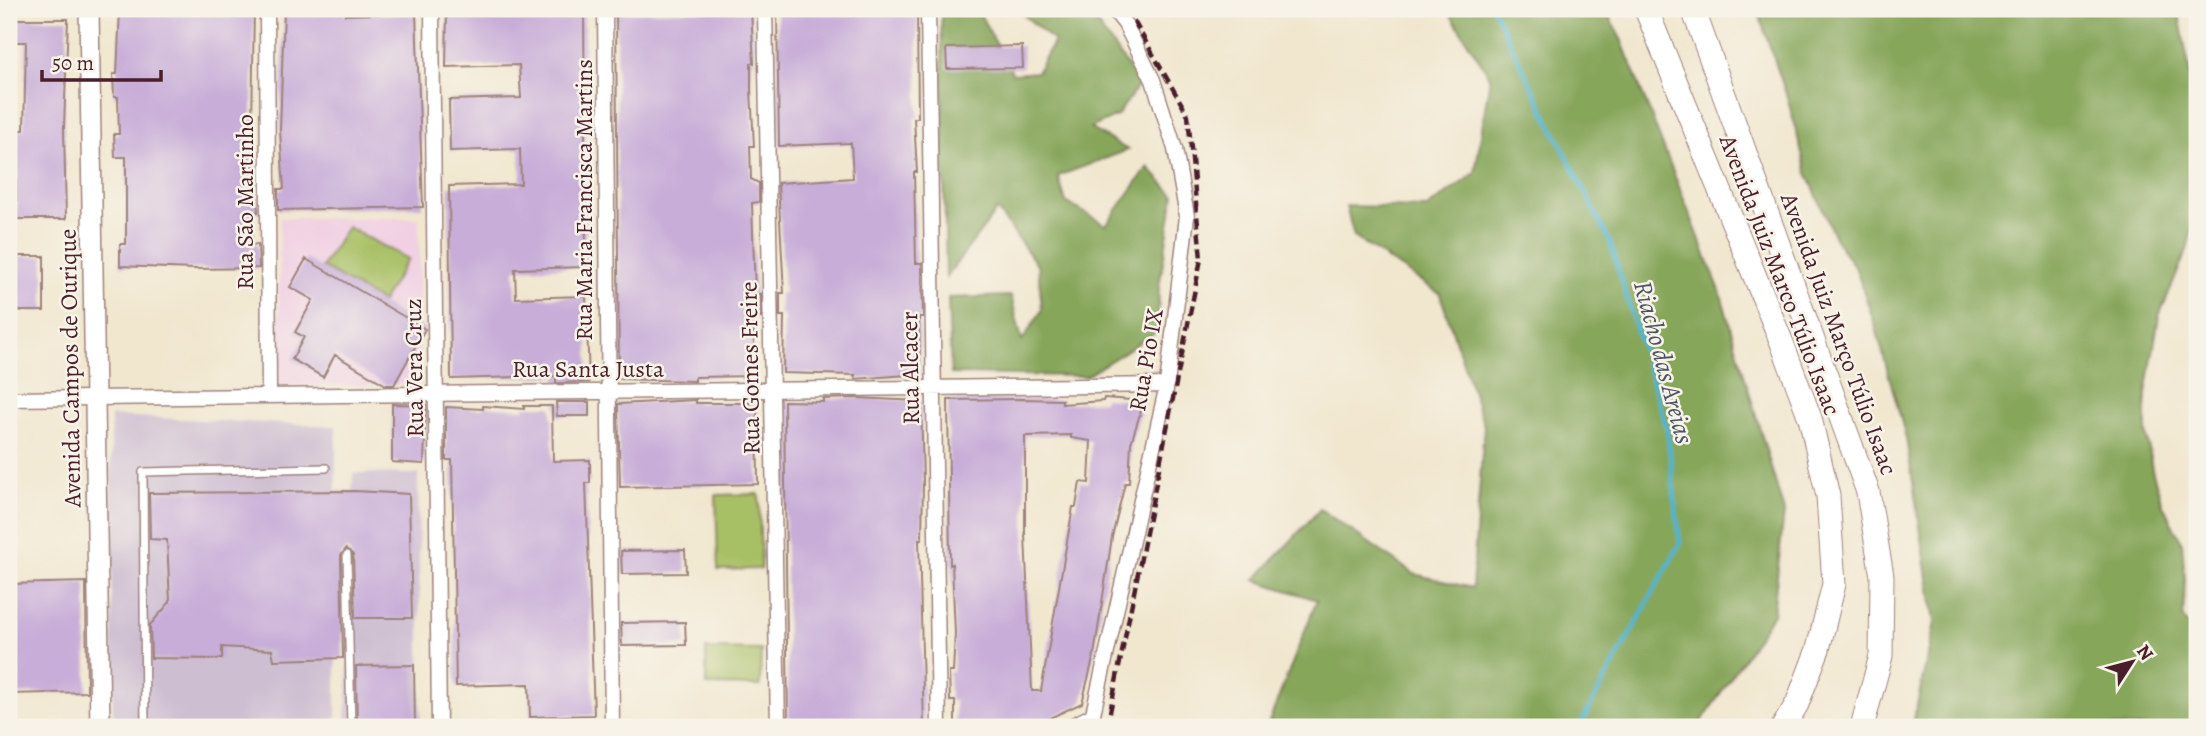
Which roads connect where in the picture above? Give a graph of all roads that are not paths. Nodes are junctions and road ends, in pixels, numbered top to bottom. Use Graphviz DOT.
graph roads {
  1 [pos="89,9"];
  2 [pos="267,9"];
  3 [pos="432,9"];
  4 [pos="605,9"];
  5 [pos="765,9"];
  6 [pos="928,9"];
  7 [pos="1114,9"];
  8 [pos="1646,9"];
  9 [pos="1693,9"];
  10 [pos="1167,385"];
  11 [pos="933,387"];
  12 [pos="774,389"];
  13 [pos="437,392"];
  14 [pos="608,392"];
  15 [pos="269,395"];
  16 [pos="9,399"];
  17 [pos="95,399"];
  18 [pos="326,468"];
  19 [pos="347,555"];
  20 [pos="1091,722"];
  21 [pos="100,727"];
  22 [pos="145,727"];
  23 [pos="351,727"];
  24 [pos="439,727"];
  25 [pos="612,727"];
  26 [pos="778,727"];
  27 [pos="939,727"];
  28 [pos="1069,727"];
  29 [pos="1783,727"];
  30 [pos="1862,727"];
  1 -- 17 [label="main road, Avenida Campos de Ourique"];
  2 -- 15 [label="street, Rua São Martinho"];
  3 -- 13 [label="street, Rua Vera Cruz"];
  4 -- 14 [label="street, Rua Maria Francisca Martins"];
  5 -- 12 [label="street, Rua Gomes Freire"];
  6 -- 11 [label="street, Rua Alcacer"];
  7 -- 10 [label="street, Rua Pio IX"];
  8 -- 29 [label="main road, Avenida Juiz Marco Túlio Isaac"];
  9 -- 30 [label="main road, Avenida Juiz Março Túlio Isaac"];
  10 -- 11 [label="street, Rua Santa Justa"];
  10 -- 20 [label="street, Rua Pio IX"];
  11 -- 12 [label="street, Rua Santa Justa"];
  11 -- 27 [label="street, Rua Alcacer"];
  12 -- 14 [label="street, Rua Santa Justa"];
  12 -- 26 [label="street, Rua Gomes Freire"];
  13 -- 14 [label="street, Rua Santa Justa"];
  13 -- 15 [label="street, Rua Santa Justa"];
  13 -- 24 [label="street, Rua Vera Cruz"];
  14 -- 25 [label="street, Rua Maria Francisca Martins"];
  15 -- 17 [label="street, Rua Santa Justa"];
  16 -- 17 [label="street, Rua Santa Justa"];
  17 -- 21 [label="main road, Avenida Campos de Ourique"];
  18 -- 22 [label="lane"];
  19 -- 23 [label="lane"];
  20 -- 28 [label="street"];
}
